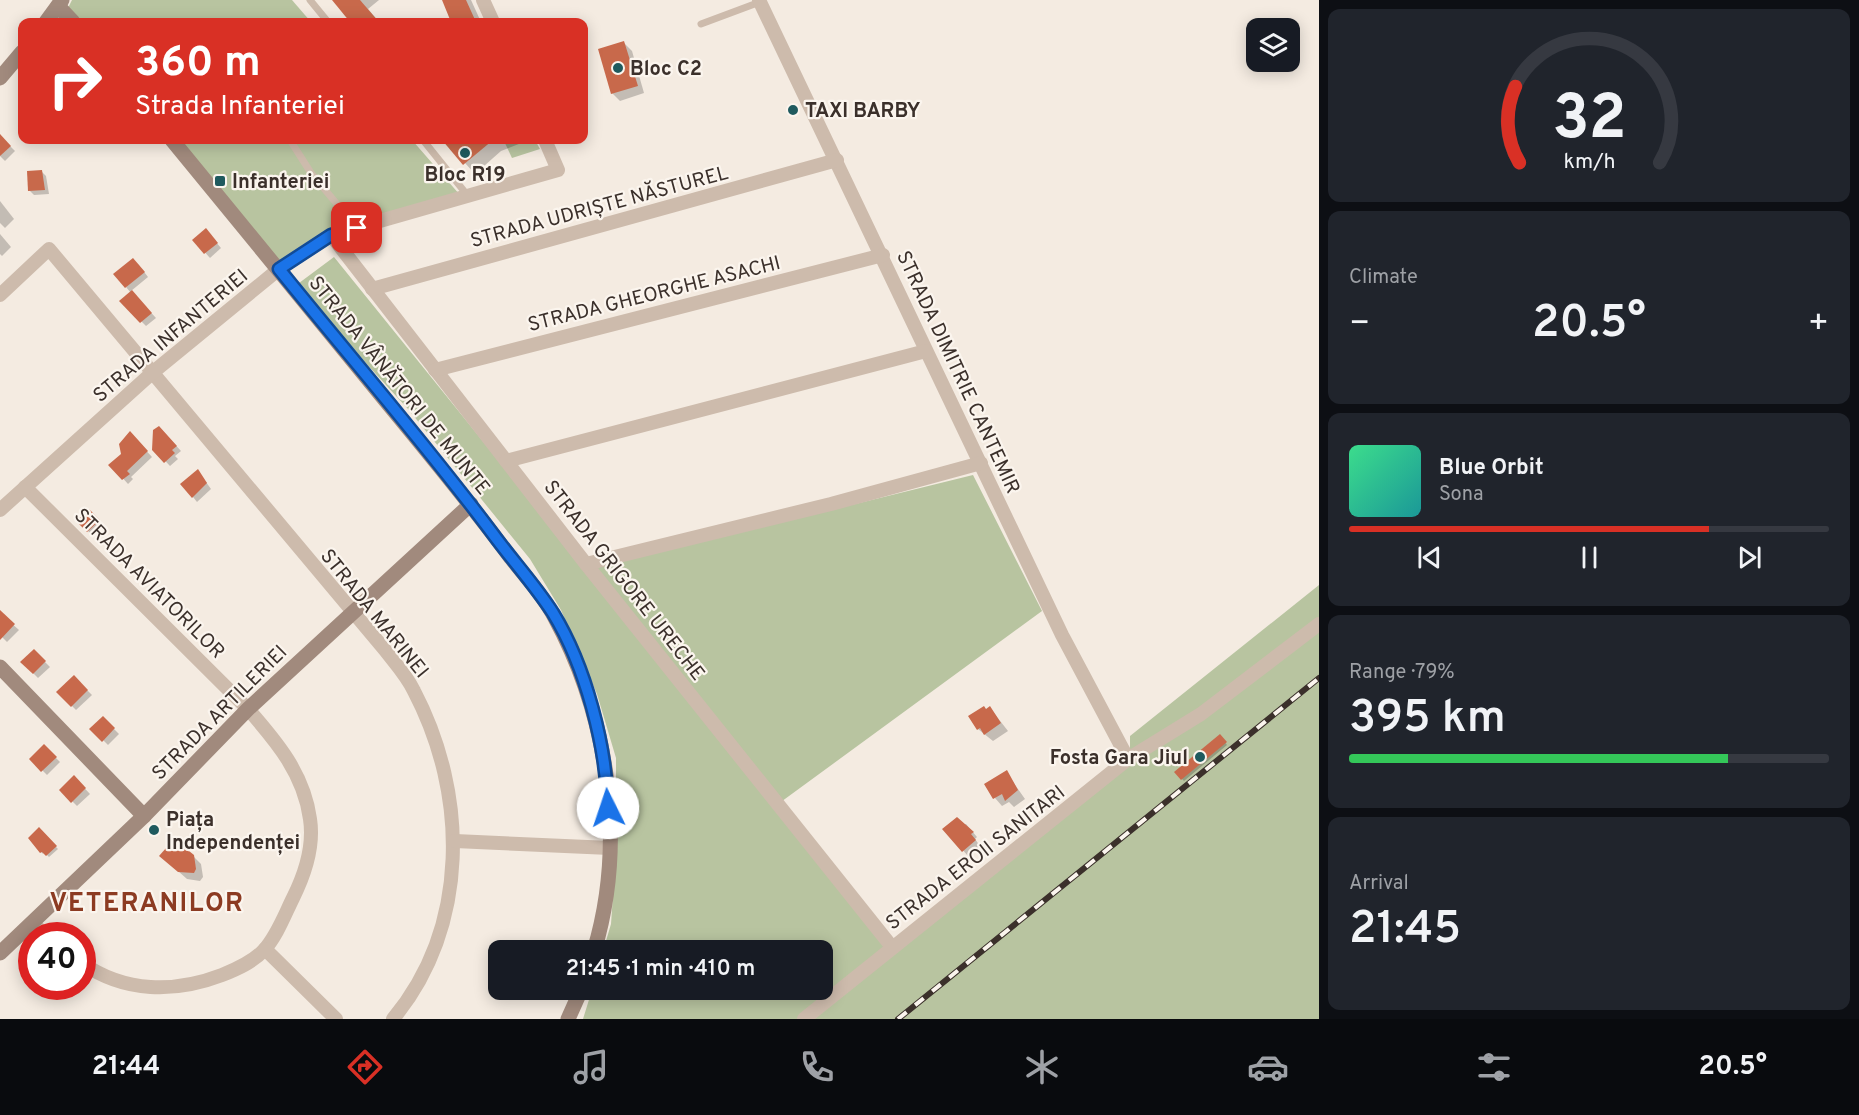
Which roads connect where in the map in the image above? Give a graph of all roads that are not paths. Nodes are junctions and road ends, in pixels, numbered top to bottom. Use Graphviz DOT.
graph roads {
  1 [pos="310,0"];
  2 [pos="483,0"];
  3 [pos="760,1"];
  4 [pos="60,3"];
  5 [pos="49,18"];
  6 [pos="70,18"];
  7 [pos="325,18"];
  8 [pos="491,18"];
  9 [pos="701,24"];
  10 [pos="18,57"];
  11 [pos="0,78"];
  12 [pos="175,144"];
  13 [pos="293,144"];
  14 [pos="426,144"];
  15 [pos="546,144"];
  16 [pos="837,160"];
  17 [pos="468,195"];
  18 [pos="357,228"];
  19 [pos="331,235"];
  20 [pos="883,255"];
  21 [pos="279,269"];
  22 [pos="372,289"];
  23 [pos="0,295"];
  24 [pos="926,351"];
  25 [pos="435,370"];
  26 [pos="152,374"];
  27 [pos="506,461"];
  28 [pos="981,463"];
  29 [pos="26,487"];
  30 [pos="471,504"];
  31 [pos="0,510"];
  32 [pos="586,564"];
  33 [pos="352,613"];
  34 [pos="1319,624"];
  35 [pos="0,668"];
  36 [pos="248,709"];
  37 [pos="1128,759"];
  38 [pos="144,816"];
  39 [pos="455,841"];
  40 [pos="609,848"];
  41 [pos="33,922"];
  42 [pos="18,936"];
  43 [pos="596,940"];
  44 [pos="892,947"];
  45 [pos="265,950"];
  46 [pos="0,953"];
  47 [pos="96,970"];
  48 [pos="577,1000"];
  49 [pos="336,1019"];
  50 [pos="393,1019"];
  51 [pos="568,1019"];
  52 [pos="804,1019"];
  1 -- 7 [label="lane"];
  2 -- 8 [label="street"];
  3 -- 9 [label="lane"];
  3 -- 16 [label="street, STRADA DIMITRIE CANTEMIR"];
  4 -- 5 [label="street"];
  4 -- 6 [label="street"];
  10 -- 11 [label="street"];
  12 -- 21 [label="street, STRADA VÂNĂTORI DE MUNTE"];
  13 -- 18 [label="lane"];
  14 -- 17 [label="lane"];
  15 -- 17 [label="street, STRADA INFANTERIEI"];
  16 -- 20 [label="street, STRADA DIMITRIE CANTEMIR"];
  16 -- 22 [label="street, STRADA UDRIȘTE NĂSTUREL"];
  17 -- 18 [label="street, STRADA INFANTERIEI"];
  18 -- 19 [label="street, STRADA INFANTERIEI"];
  19 -- 21 [label="street, STRADA INFANTERIEI"];
  19 -- 22 [label="street, STRADA GRIGORE URECHE"];
  20 -- 24 [label="street, STRADA DIMITRIE CANTEMIR"];
  20 -- 25 [label="street, STRADA GHEORGHE ASACHI"];
  21 -- 26 [label="street, STRADA INFANTERIEI"];
  21 -- 30 [label="street, STRADA VÂNĂTORI DE MUNTE"];
  22 -- 25 [label="street, STRADA GRIGORE URECHE"];
  23 -- 26 [label="street, STRADA MARINEI"];
  24 -- 27 [label="street"];
  24 -- 28 [label="street, STRADA DIMITRIE CANTEMIR"];
  25 -- 27 [label="street, STRADA GRIGORE URECHE"];
  26 -- 29 [label="street, STRADA INFANTERIEI"];
  26 -- 33 [label="street, STRADA MARINEI"];
  27 -- 32 [label="street, STRADA GRIGORE URECHE"];
  28 -- 32 [label="street"];
  28 -- 37 [label="street, STRADA DIMITRIE CANTEMIR"];
  29 -- 31 [label="street, STRADA INFANTERIEI"];
  29 -- 36 [label="street, STRADA AVIATORILOR"];
  30 -- 33 [label="street, STRADA ARTILERIEI"];
  30 -- 40 [label="street, STRADA VÂNĂTORI DE MUNTE"];
  32 -- 44 [label="street, STRADA GRIGORE URECHE"];
  33 -- 36 [label="street, STRADA ARTILERIEI"];
  33 -- 39 [label="street, STRADA MARINEI"];
  34 -- 37 [label="street, STRADA EROII SANITARI"];
  35 -- 38 [label="street"];
  36 -- 38 [label="street, STRADA ARTILERIEI"];
  36 -- 45 [label="street, STRADA AVIATORILOR"];
  37 -- 44 [label="street, STRADA EROII SANITARI"];
  38 -- 41 [label="street, STRADA ARTILERIEI"];
  39 -- 40 [label="street"];
  39 -- 50 [label="street, STRADA MARINEI"];
  40 -- 43 [label="street, STRADA VÂNĂTORI DE MUNTE"];
  42 -- 46 [label="street, STRADA ARTILERIEI"];
  44 -- 52 [label="street, STRADA EROII SANITARI"];
  45 -- 47 [label="street, STRADA AVIATORILOR"];
  45 -- 49 [label="street"];
  48 -- 51 [label="street"];
}
